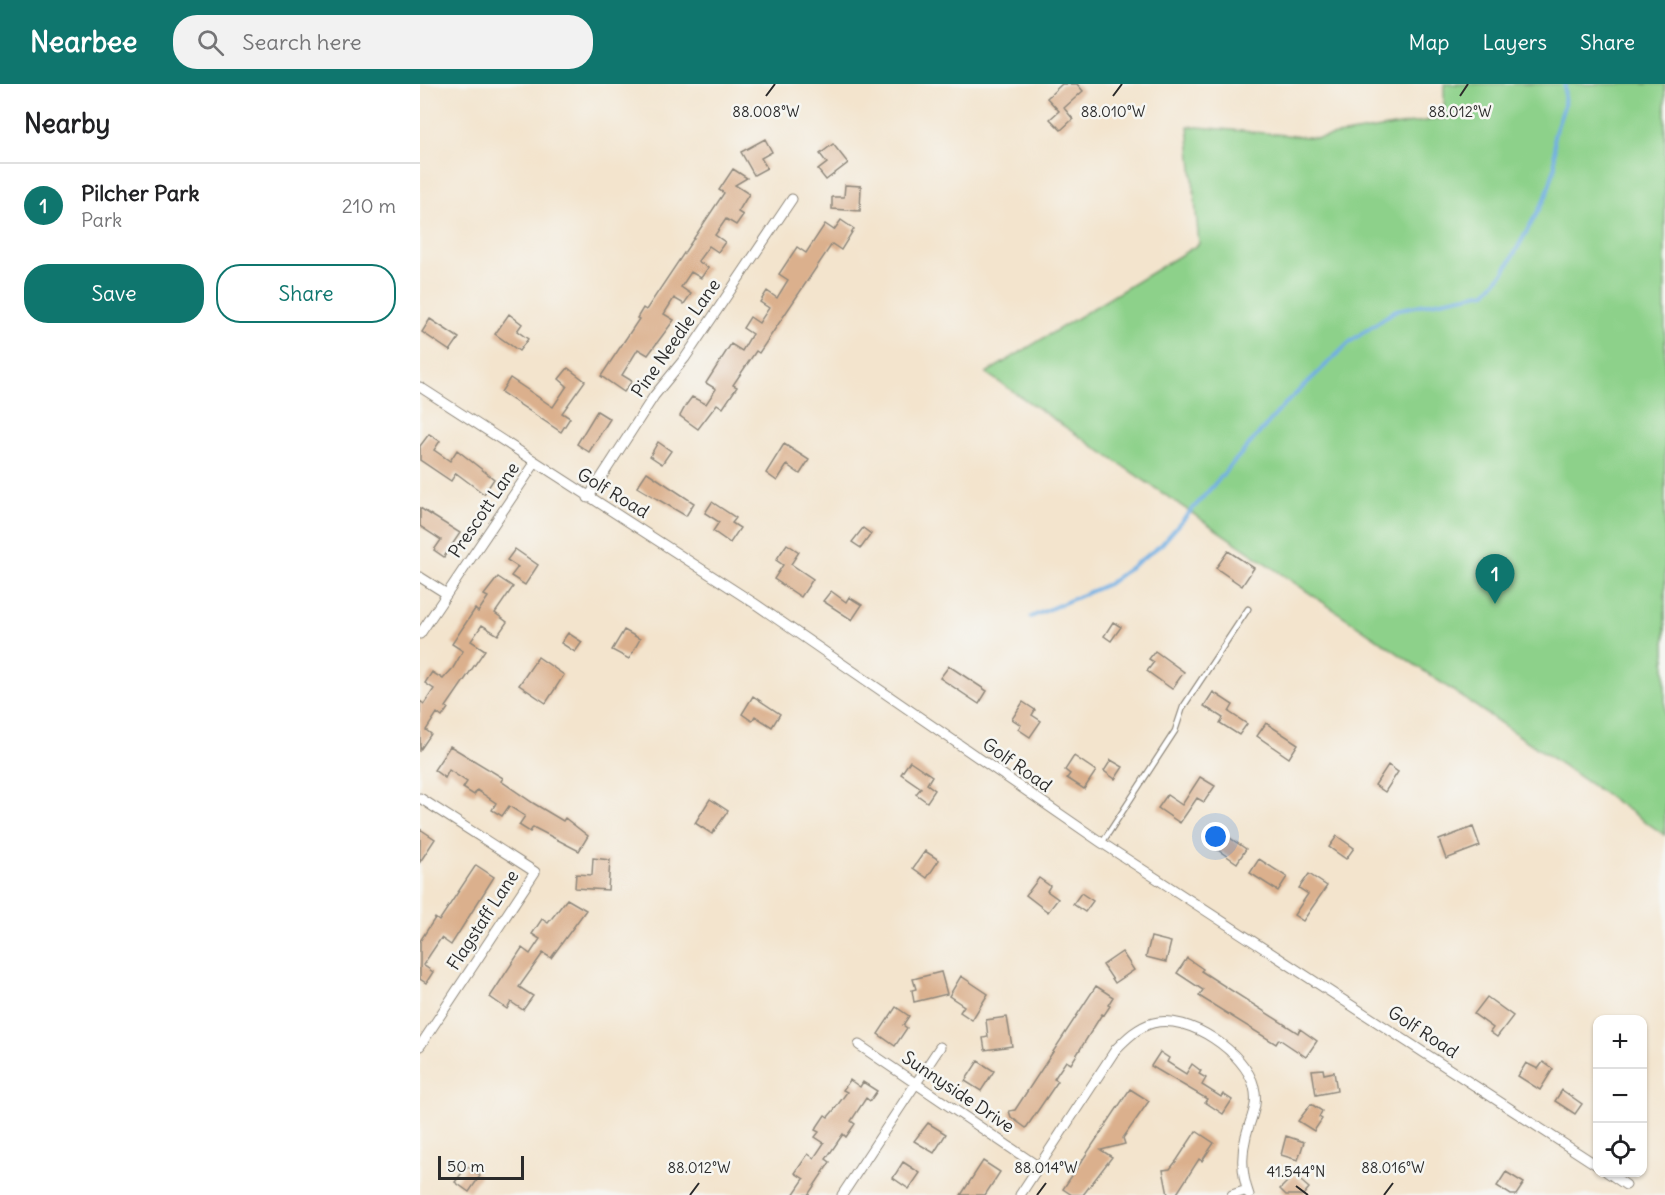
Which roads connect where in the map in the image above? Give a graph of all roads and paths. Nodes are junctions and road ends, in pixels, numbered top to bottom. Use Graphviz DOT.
graph roads {
  1 [pos="792,199"];
  2 [pos="420,387"];
  3 [pos="535,463"];
  4 [pos="588,498"];
  5 [pos="420,577"];
  6 [pos="447,594"];
  7 [pos="1248,609"];
  8 [pos="420,634"];
  9 [pos="420,798"];
  10 [pos="1102,843"];
  11 [pos="859,1045"];
  12 [pos="420,1046"];
  13 [pos="940,1047"];
  14 [pos="916,1083"];
  15 [pos="1593,1163"];
  16 [pos="1039,1167"];
  17 [pos="1613,1177"];
  18 [pos="1626,1185"];
  19 [pos="1248,1192"];
  20 [pos="842,1195"];
  21 [pos="1020,1195"];
  22 [pos="1232,1195"];
  1 -- 4 [label="street, Pine Needle Lane"];
  2 -- 3 [label="street, Golf Road"];
  3 -- 4 [label="street, Golf Road"];
  3 -- 6 [label="street, Prescott Lane"];
  4 -- 10 [label="street, Golf Road"];
  5 -- 6 [label="street"];
  6 -- 8 [label="street, Prescott Lane"];
  7 -- 10 [label="lane"];
  9 -- 12 [label="street, Flagstaff Lane"];
  10 -- 15 [label="street, Golf Road"];
  11 -- 14 [label="street, Sunnyside Drive"];
  13 -- 14 [label="street"];
  14 -- 16 [label="street, Sunnyside Drive"];
  14 -- 20 [label="street"];
  16 -- 19 [label="street"];
  16 -- 21 [label="street"];
  17 -- 18 [label="street"];
  19 -- 22 [label="street"];
}
